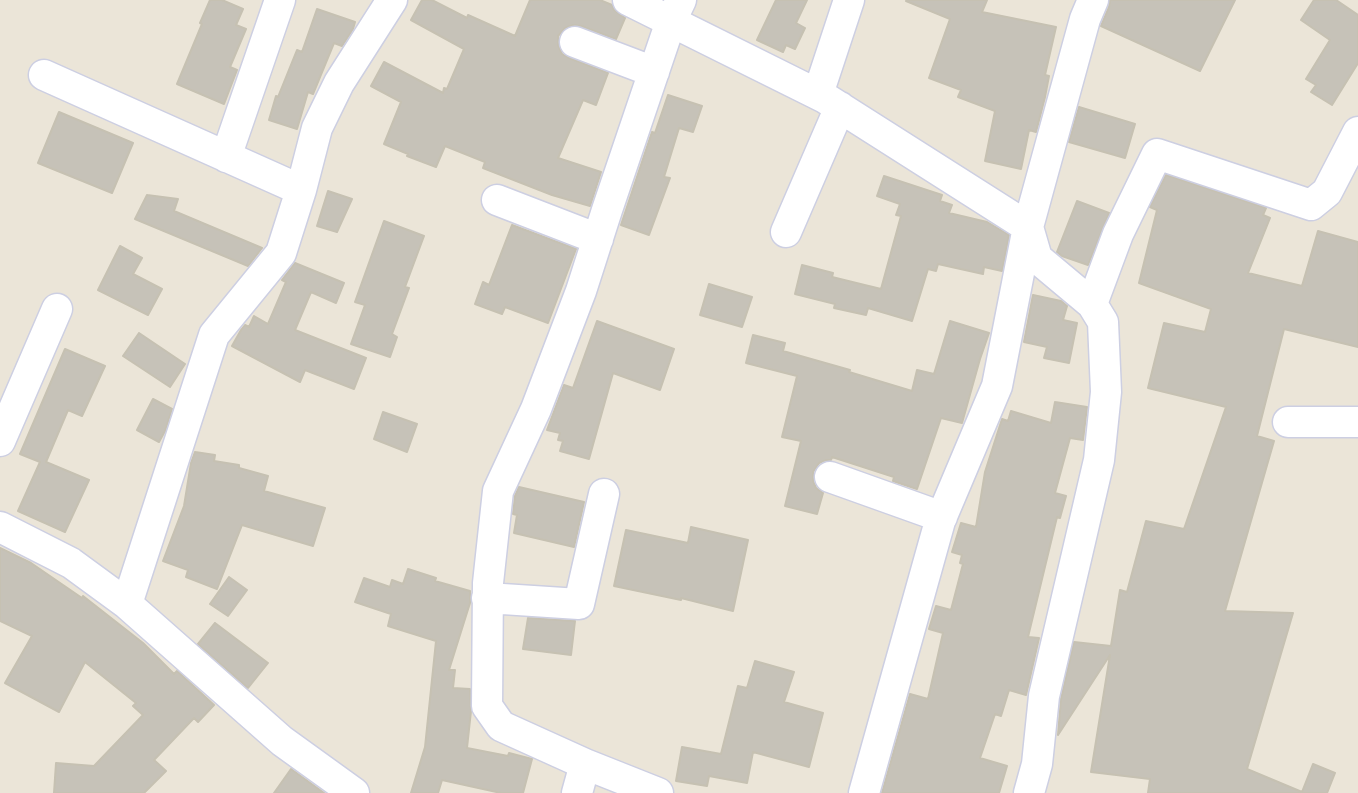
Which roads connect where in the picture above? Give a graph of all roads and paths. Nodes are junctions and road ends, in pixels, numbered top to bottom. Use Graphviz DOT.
graph roads {
  1 [pos="280,0"];
  2 [pos="392,0"];
  3 [pos="628,0"];
  4 [pos="849,0"];
  5 [pos="1093,0"];
  6 [pos="676,10"];
  7 [pos="575,42"];
  8 [pos="654,72"];
  9 [pos="44,75"];
  10 [pos="829,101"];
  11 [pos="1358,132"];
  12 [pos="226,157"];
  13 [pos="301,190"];
  14 [pos="497,200"];
  15 [pos="1028,227"];
  16 [pos="786,232"];
  17 [pos="598,239"];
  18 [pos="1092,304"];
  19 [pos="57,309"];
  20 [pos="1288,422"];
  21 [pos="1358,422"];
  22 [pos="0,441"];
  23 [pos="830,477"];
  24 [pos="604,494"];
  25 [pos="942,517"];
  26 [pos="0,527"];
  27 [pos="487,598"];
  28 [pos="127,604"];
  29 [pos="585,764"];
  30 [pos="354,793"];
  31 [pos="577,793"];
  32 [pos="658,793"];
  33 [pos="864,793"];
  34 [pos="1029,793"];
  1 -- 12 [label="street"];
  2 -- 13 [label="street"];
  3 -- 6 [label="street"];
  4 -- 10 [label="street"];
  5 -- 15 [label="street"];
  6 -- 8 [label="street"];
  6 -- 10 [label="street"];
  7 -- 8 [label="street"];
  8 -- 17 [label="street"];
  9 -- 12 [label="street"];
  10 -- 15 [label="street"];
  10 -- 16 [label="street"];
  11 -- 18 [label="street"];
  12 -- 13 [label="street"];
  13 -- 28 [label="street"];
  14 -- 17 [label="street"];
  15 -- 18 [label="street"];
  15 -- 25 [label="street"];
  17 -- 27 [label="street"];
  18 -- 34 [label="street"];
  19 -- 22 [label="street"];
  20 -- 21 [label="street"];
  23 -- 25 [label="street"];
  24 -- 27 [label="street"];
  25 -- 33 [label="street"];
  26 -- 28 [label="street"];
  27 -- 29 [label="street"];
  28 -- 30 [label="street"];
  29 -- 31 [label="street"];
  29 -- 32 [label="street"];
}
